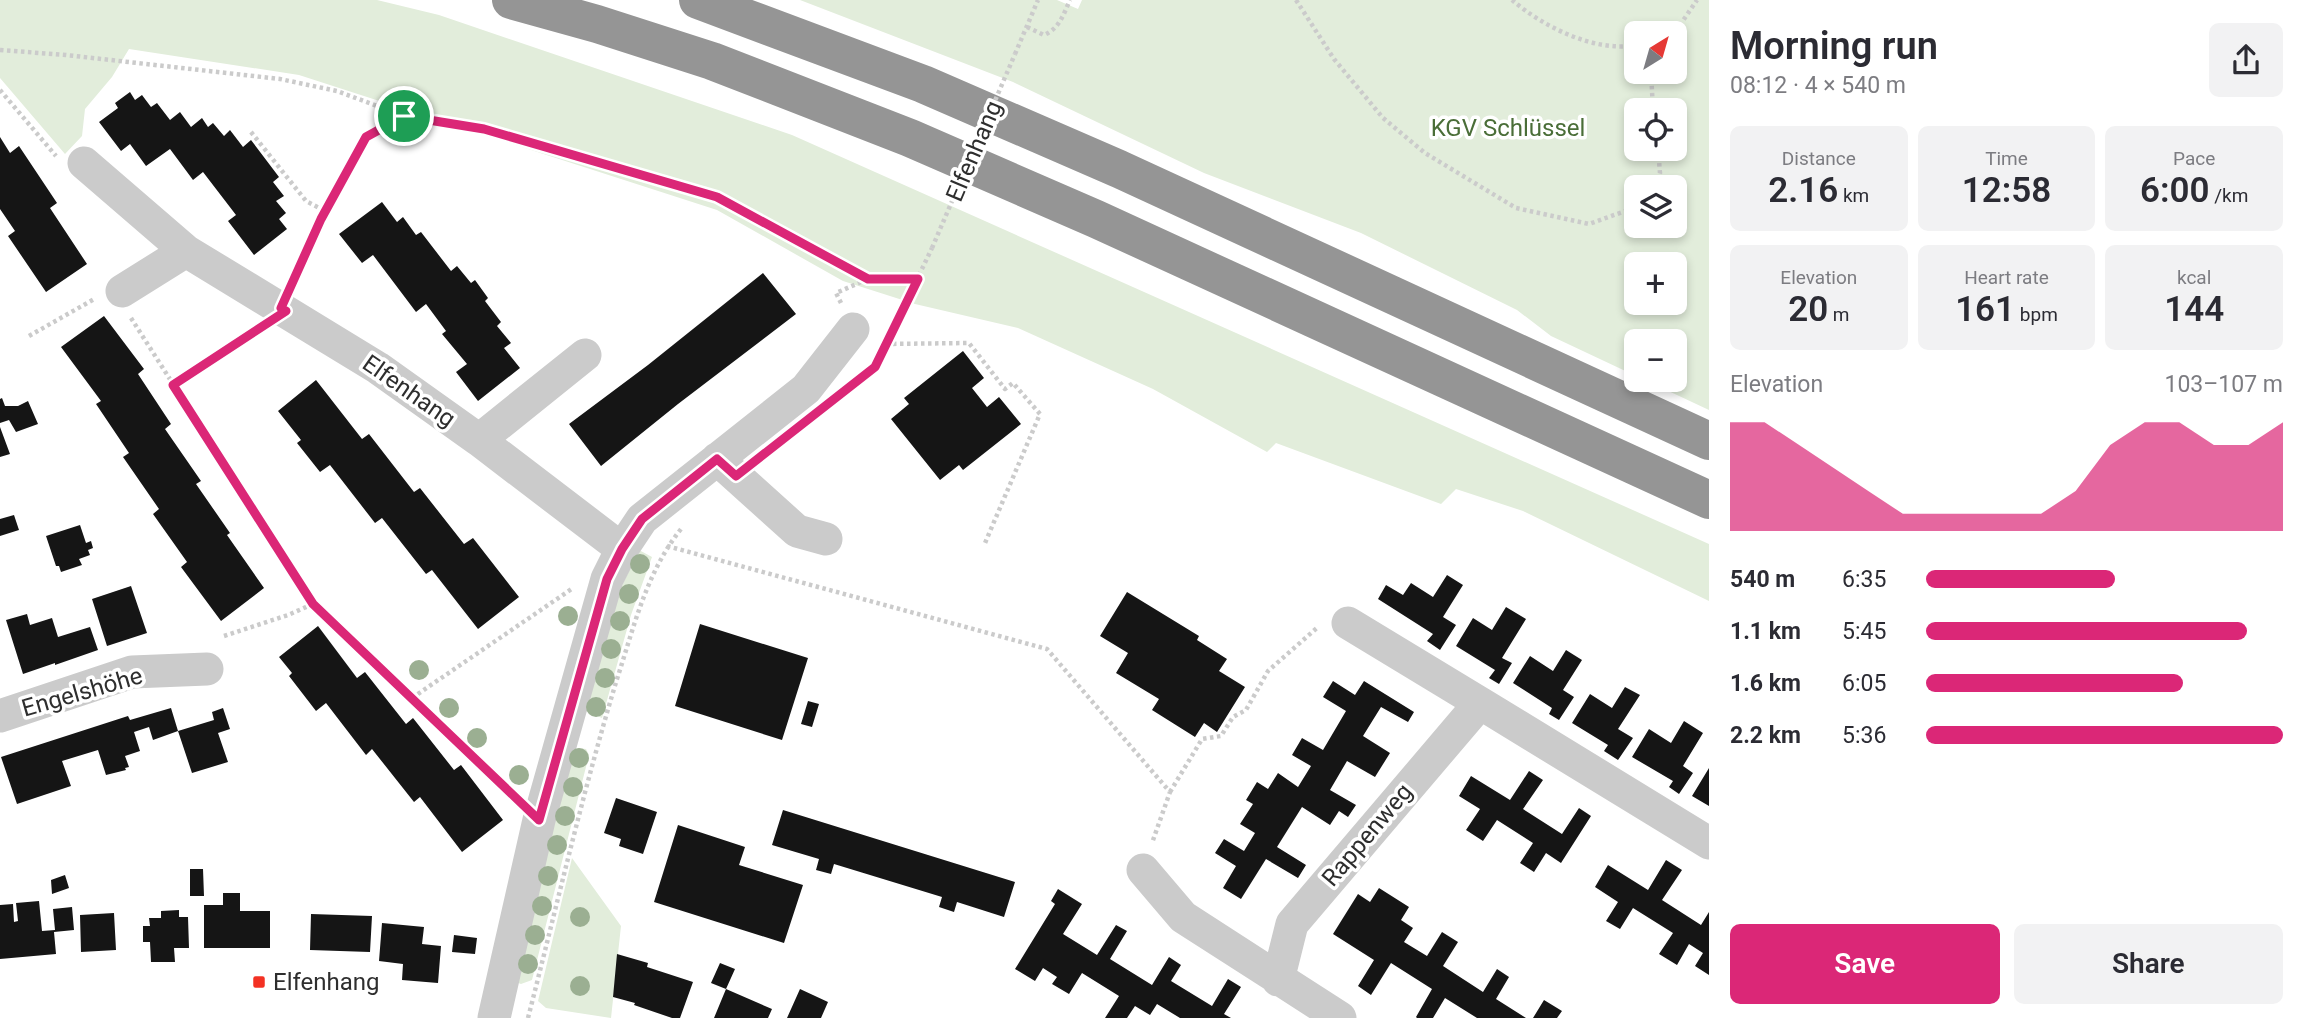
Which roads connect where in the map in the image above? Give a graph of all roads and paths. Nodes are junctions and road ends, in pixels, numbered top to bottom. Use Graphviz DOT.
graph roads {
  1 [pos="511,0"];
  2 [pos="698,0"];
  3 [pos="1038,0"];
  4 [pos="1070,0"];
  5 [pos="1296,0"];
  6 [pos="1512,0"];
  7 [pos="1697,0"];
  8 [pos="1683,21"];
  9 [pos="1027,27"];
  10 [pos="1624,46"];
  11 [pos="0,50"];
  12 [pos="0,90"];
  13 [pos="404,116"];
  14 [pos="251,132"];
  15 [pos="84,163"];
  16 [pos="325,211"];
  17 [pos="1624,212"];
  18 [pos="186,251"];
  19 [pos="918,279"];
  20 [pos="116,299"];
  21 [pos="284,309"];
  22 [pos="853,329"];
  23 [pos="29,336"];
  24 [pos="887,345"];
  25 [pos="586,355"];
  26 [pos="173,385"];
  27 [pos="844,391"];
  28 [pos="479,440"];
  29 [pos="1709,441"];
  30 [pos="717,459"];
  31 [pos="1709,500"];
  32 [pos="688,520"];
  33 [pos="826,539"];
  34 [pos="985,544"];
  35 [pos="667,546"];
  36 [pos="622,549"];
  37 [pos="607,579"];
  38 [pos="313,604"];
  39 [pos="1348,623"];
  40 [pos="224,636"];
  41 [pos="207,669"];
  42 [pos="412,698"];
  43 [pos="1480,703"];
  44 [pos="0,716"];
  45 [pos="1170,792"];
  46 [pos="539,820"];
  47 [pos="1709,843"];
  48 [pos="1143,870"];
  49 [pos="1278,980"];
  50 [pos="494,1018"];
  51 [pos="528,1018"];
  52 [pos="1340,1018"];
  1 -- 31 [label="highway"];
  2 -- 29 [label="highway"];
  3 -- 9 [label="path, Elfenhang"];
  4 -- 9 [label="path"];
  5 -- 17 [label="path"];
  6 -- 10 [label="path"];
  7 -- 8 [label="path"];
  9 -- 19 [label="path, Elfenhang, bridge"];
  11 -- 13 [label="path"];
  12 -- 15 [label="path"];
  13 -- 16 [label="path"];
  13 -- 19 [label="path"];
  14 -- 16 [label="path"];
  15 -- 18 [label="street, Elfenhang"];
  16 -- 21 [label="path"];
  18 -- 20 [label="street"];
  18 -- 21 [label="street, Elfenhang"];
  19 -- 24 [label="path, Elfenhang"];
  20 -- 23 [label="path"];
  20 -- 26 [label="path"];
  21 -- 26 [label="path"];
  21 -- 28 [label="street, Elfenhang"];
  22 -- 30 [label="street"];
  24 -- 27 [label="path, Elfenhang"];
  24 -- 34 [label="path"];
  25 -- 28 [label="street"];
  26 -- 38 [label="path"];
  28 -- 36 [label="street, Elfenhang"];
  30 -- 33 [label="street"];
  30 -- 36 [label="street"];
  32 -- 35 [label="path"];
  35 -- 45 [label="path"];
  35 -- 51 [label="path"];
  36 -- 37 [label="street"];
  37 -- 42 [label="path"];
  37 -- 46 [label="street"];
  38 -- 40 [label="path"];
  38 -- 42 [label="path"];
  39 -- 43 [label="street"];
  39 -- 45 [label="path"];
  41 -- 44 [label="street, Engelshöhe"];
  42 -- 46 [label="path"];
  43 -- 47 [label="street"];
  43 -- 49 [label="street, Rappenweg"];
  45 -- 48 [label="path"];
  46 -- 50 [label="street"];
  48 -- 49 [label="street"];
  49 -- 52 [label="street"];
}
